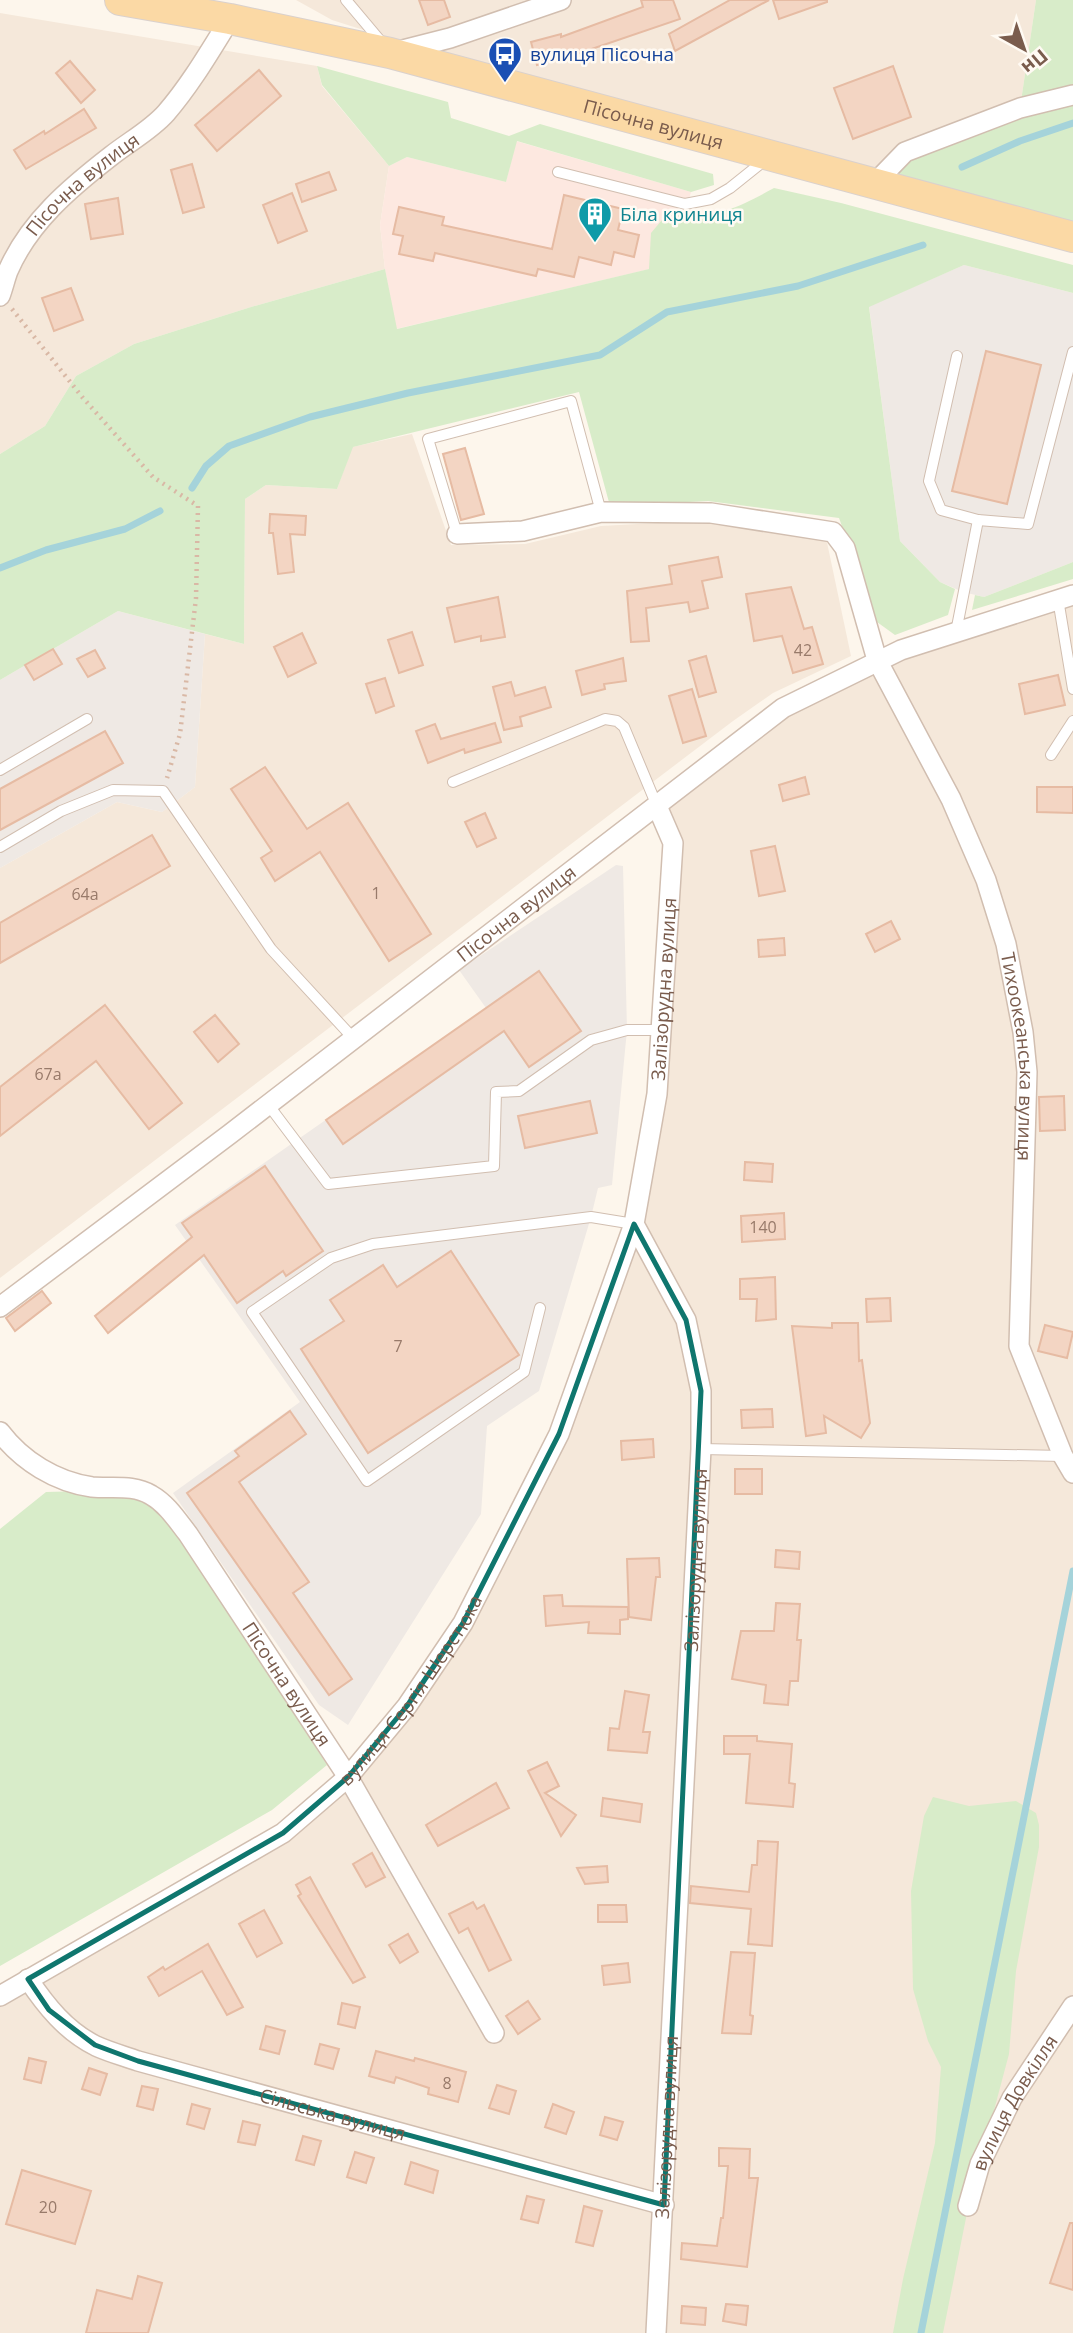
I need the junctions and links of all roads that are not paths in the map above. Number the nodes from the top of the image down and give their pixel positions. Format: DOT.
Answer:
graph roads {
  1 [pos="120,0"];
  2 [pos="346,0"];
  3 [pos="561,0"];
  4 [pos="229,10"];
  5 [pos="390,53"];
  6 [pos="1073,95"];
  7 [pos="771,155"];
  8 [pos="558,172"];
  9 [pos="876,183"];
  10 [pos="1073,237"];
  11 [pos="0,295"];
  12 [pos="1073,352"];
  13 [pos="957,356"];
  14 [pos="601,512"];
  15 [pos="978,520"];
  16 [pos="457,534"];
  17 [pos="1065,597"];
  18 [pos="956,633"];
  19 [pos="877,660"];
  20 [pos="1073,689"];
  21 [pos="88,719"];
  22 [pos="1073,721"];
  23 [pos="1051,755"];
  24 [pos="0,770"];
  25 [pos="453,782"];
  26 [pos="657,806"];
  27 [pos="0,847"];
  28 [pos="661,1030"];
  29 [pos="353,1038"];
  30 [pos="267,1103"];
  31 [pos="634,1224"];
  32 [pos="0,1307"];
  33 [pos="540,1308"];
  34 [pos="0,1432"];
  35 [pos="701,1449"];
  36 [pos="1068,1464"];
  37 [pos="348,1777"];
  38 [pos="28,1979"];
  39 [pos="0,1996"];
  40 [pos="1073,2006"];
  41 [pos="494,2034"];
  42 [pos="664,2205"];
  43 [pos="968,2206"];
  44 [pos="656,2333"];
  1 -- 4 [label="main road, Пісочна вулиця"];
  2 -- 5 [label="lane"];
  3 -- 5 [label="street"];
  4 -- 5 [label="main road, Пісочна вулиця"];
  4 -- 11 [label="street, Пісочна вулиця"];
  5 -- 7 [label="main road, Пісочна вулиця"];
  6 -- 9 [label="street"];
  7 -- 8 [label="lane"];
  7 -- 9 [label="main road, Пісочна вулиця"];
  9 -- 10 [label="main road, Пісочна вулиця"];
  12 -- 15 [label="lane"];
  13 -- 15 [label="lane"];
  14 -- 16 [label="street, Тихоокеанська вулиця"];
  14 -- 16 [label="lane"];
  14 -- 19 [label="street, Тихоокеанська вулиця"];
  15 -- 18 [label="lane"];
  17 -- 18 [label="street, Пісочна вулиця"];
  17 -- 20 [label="lane"];
  18 -- 19 [label="street, Пісочна вулиця"];
  19 -- 26 [label="street, Пісочна вулиця"];
  19 -- 36 [label="street, Тихоокеанська вулиця"];
  21 -- 24 [label="lane"];
  22 -- 23 [label="lane"];
  25 -- 26 [label="lane"];
  26 -- 28 [label="street, Залізорудна вулиця"];
  26 -- 29 [label="street, Пісочна вулиця"];
  27 -- 29 [label="lane"];
  28 -- 30 [label="lane"];
  28 -- 31 [label="street, Залізорудна вулиця"];
  29 -- 30 [label="street, Пісочна вулиця"];
  30 -- 32 [label="street, Пісочна вулиця"];
  31 -- 33 [label="lane"];
  31 -- 35 [label="street, Залізорудна вулиця"];
  31 -- 37 [label="street, вулиця Сергія Шерстюка"];
  34 -- 37 [label="street, Пісочна вулиця"];
  35 -- 36 [label="lane"];
  35 -- 42 [label="street, Залізорудна вулиця"];
  37 -- 38 [label="street, вулиця Сергія Шерстюка"];
  37 -- 41 [label="street, Пісочна вулиця"];
  38 -- 39 [label="street, вулиця Сергія Шерстюка"];
  38 -- 42 [label="street, Сільська вулиця"];
  40 -- 43 [label="street, вулиця Довкілля"];
  42 -- 44 [label="street, Залізорудна вулиця"];
}
